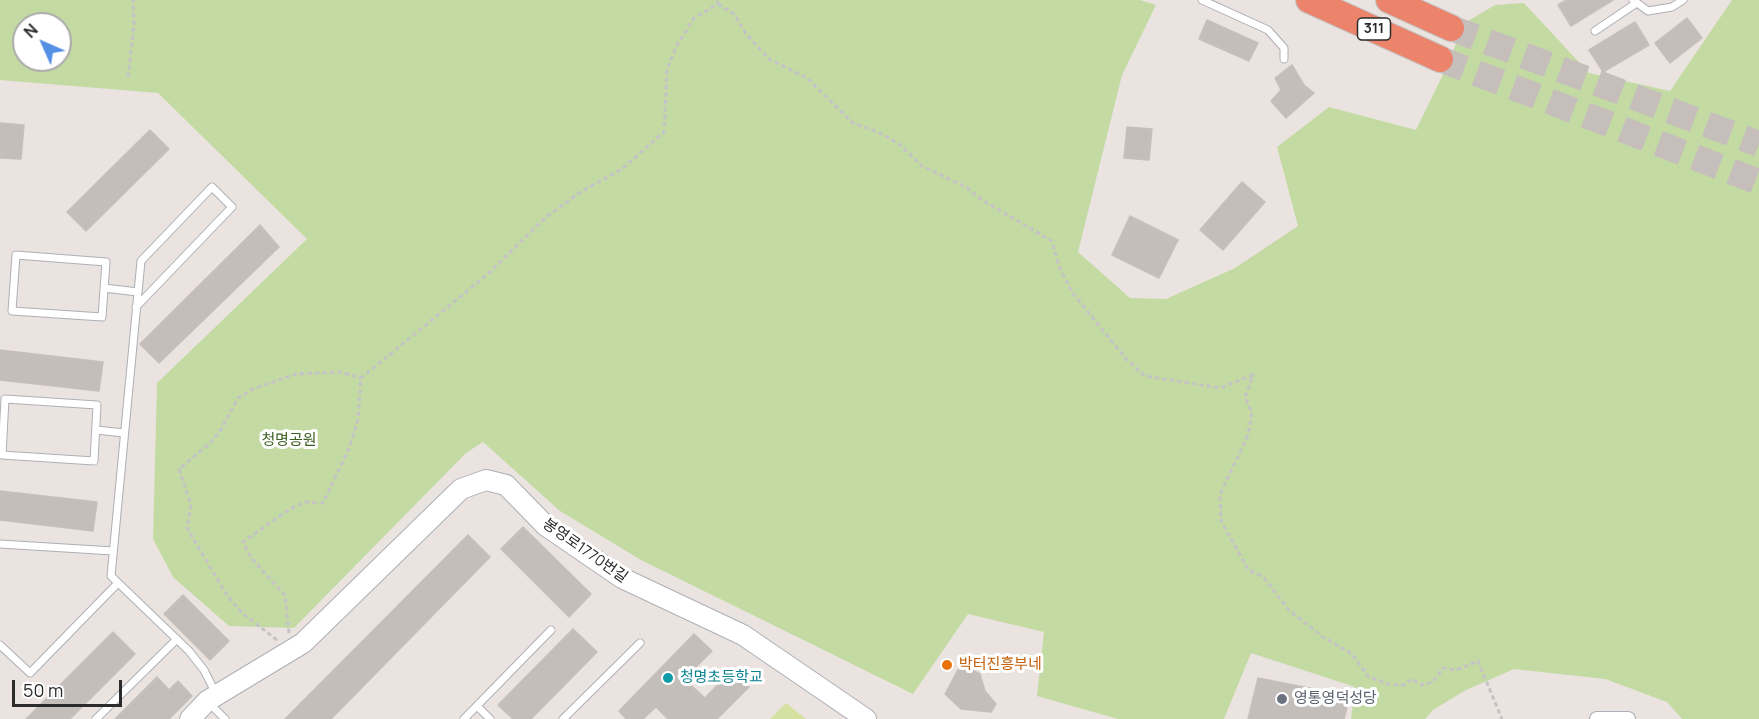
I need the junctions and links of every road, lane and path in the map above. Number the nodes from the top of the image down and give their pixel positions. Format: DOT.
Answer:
graph roads {
  1 [pos="133,0"];
  2 [pos="1202,0"];
  3 [pos="1309,0"];
  4 [pos="1389,0"];
  5 [pos="1683,0"];
  6 [pos="718,2"];
  7 [pos="1634,2"];
  8 [pos="1451,28"];
  9 [pos="1595,31"];
  10 [pos="1284,59"];
  11 [pos="1440,59"];
  12 [pos="128,77"];
  13 [pos="104,288"];
  14 [pos="138,292"];
  15 [pos="136,307"];
  16 [pos="361,378"];
  17 [pos="96,430"];
  18 [pos="124,433"];
  19 [pos="0,544"];
  20 [pos="113,551"];
  21 [pos="118,583"];
  22 [pos="551,630"];
  23 [pos="177,639"];
  24 [pos="289,641"];
  25 [pos="640,643"];
  26 [pos="0,645"];
  27 [pos="212,698"];
  28 [pos="477,706"];
  29 [pos="96,719"];
  30 [pos="190,719"];
  31 [pos="225,719"];
  32 [pos="464,719"];
  33 [pos="490,719"];
  34 [pos="563,719"];
  35 [pos="866,719"];
  36 [pos="1502,719"];
  37 [pos="1597,719"];
  38 [pos="1628,719"];
  1 -- 12 [label="path"];
  2 -- 10 [label="lane"];
  3 -- 11 [label="highway, 311"];
  4 -- 8 [label="highway, 311"];
  5 -- 7 [label="lane"];
  6 -- 16 [label="path"];
  6 -- 36 [label="path"];
  7 -- 9 [label="lane"];
  13 -- 13 [label="lane"];
  13 -- 14 [label="lane"];
  14 -- 15 [label="lane"];
  14 -- 15 [label="lane"];
  15 -- 18 [label="lane"];
  16 -- 24 [label="path"];
  16 -- 24 [label="path"];
  17 -- 17 [label="lane"];
  17 -- 18 [label="lane"];
  18 -- 20 [label="lane"];
  19 -- 20 [label="lane"];
  20 -- 21 [label="lane"];
  21 -- 23 [label="lane"];
  21 -- 26 [label="lane"];
  22 -- 28 [label="lane"];
  23 -- 27 [label="lane"];
  23 -- 29 [label="lane"];
  24 -- 27 [label="street, 봉영로1770번길"];
  24 -- 35 [label="street, 봉영로1770번길"];
  25 -- 34 [label="lane"];
  27 -- 30 [label="street, 봉영로1770번길"];
  27 -- 31 [label="lane"];
  28 -- 32 [label="lane"];
  28 -- 33 [label="lane"];
  37 -- 38 [label="street"];
}
